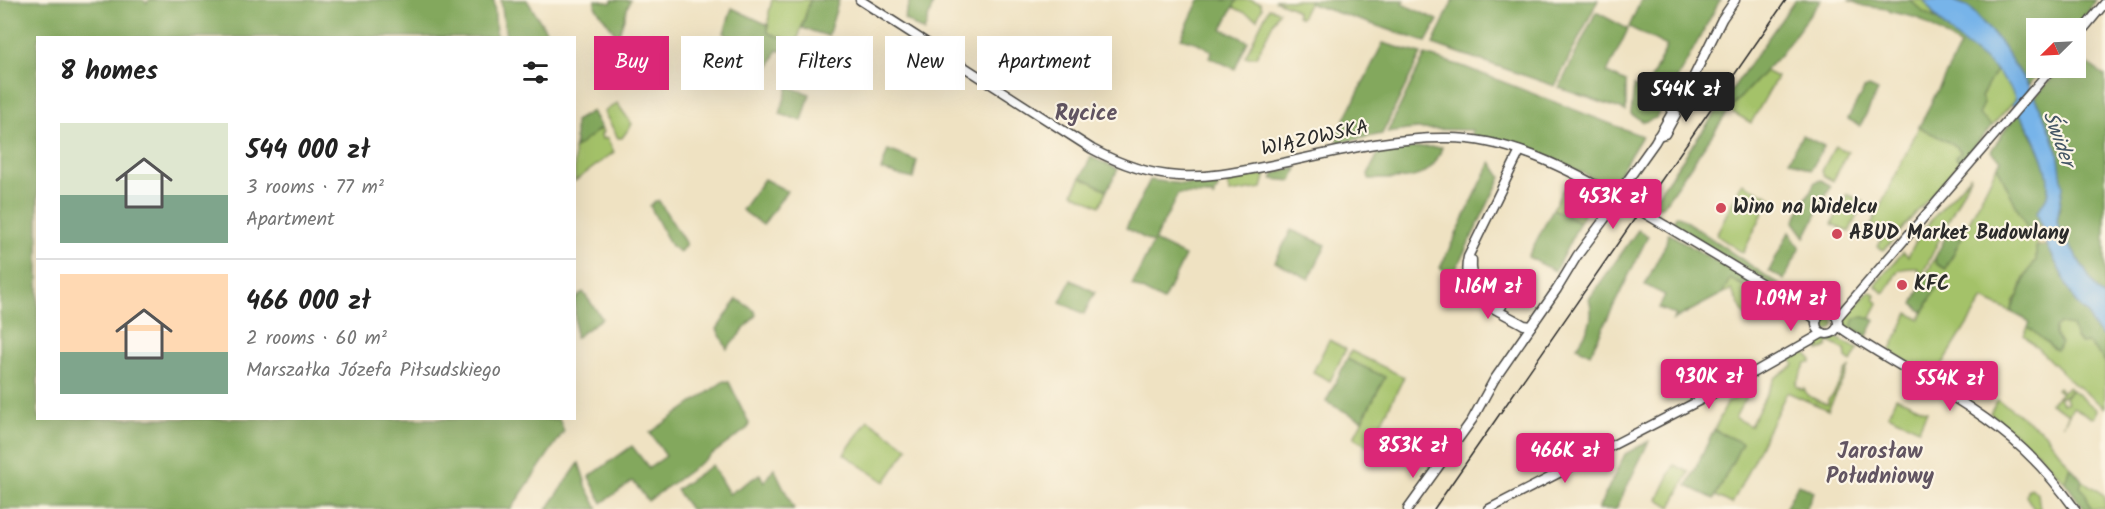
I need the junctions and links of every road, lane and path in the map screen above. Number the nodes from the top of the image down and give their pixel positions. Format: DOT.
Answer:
graph roads {
  1 [pos="860,0"];
  2 [pos="1735,0"];
  3 [pos="2105,3"];
  4 [pos="2086,26"];
  5 [pos="2042,78"];
  6 [pos="1520,151"];
  7 [pos="1835,322"];
  8 [pos="1820,323"];
  9 [pos="1532,326"];
  10 [pos="1408,509"];
  11 [pos="1489,509"];
  12 [pos="2075,509"];
  1 -- 6 [label="main road, WIĄZOWSKA"];
  2 -- 9 [label="main road"];
  3 -- 4 [label="main road"];
  5 -- 7 [label="main road"];
  6 -- 8 [label="main road, WIĄZOWSKA, bridge"];
  6 -- 9 [label="main road"];
  7 -- 8 [label="main road"];
  7 -- 8 [label="main road"];
  7 -- 12 [label="main road"];
  8 -- 11 [label="main road"];
  9 -- 10 [label="main road"];
}
